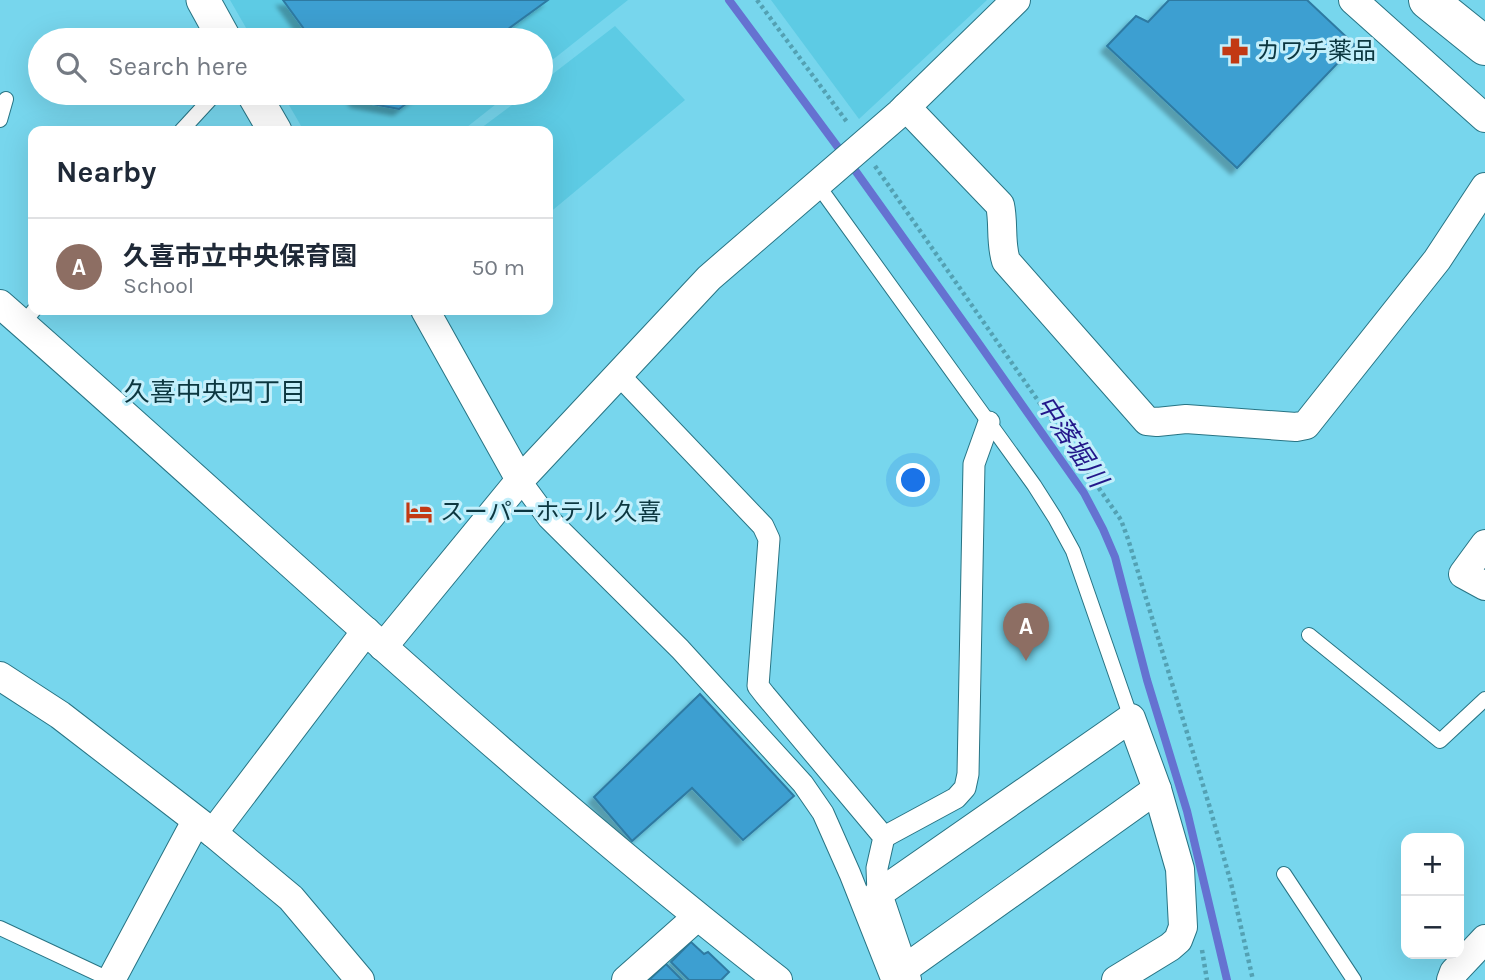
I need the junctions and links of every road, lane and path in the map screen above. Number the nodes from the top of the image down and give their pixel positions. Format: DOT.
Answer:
graph roads {
  1 [pos="202,0"];
  2 [pos="757,0"];
  3 [pos="1016,0"];
  4 [pos="1353,0"];
  5 [pos="1428,0"];
  6 [pos="218,28"];
  7 [pos="1485,46"];
  8 [pos="6,99"];
  9 [pos="205,105"];
  10 [pos="260,105"];
  11 [pos="906,107"];
  12 [pos="1485,118"];
  13 [pos="0,120"];
  14 [pos="186,126"];
  15 [pos="272,126"];
  16 [pos="857,139"];
  17 [pos="824,178"];
  18 [pos="1485,187"];
  19 [pos="0,304"];
  20 [pos="428,315"];
  21 [pos="28,317"];
  22 [pos="619,375"];
  23 [pos="989,422"];
  24 [pos="520,480"];
  25 [pos="1485,544"];
  26 [pos="1485,586"];
  27 [pos="1309,635"];
  28 [pos="375,639"];
  29 [pos="0,676"];
  30 [pos="1485,699"];
  31 [pos="1131,718"];
  32 [pos="1157,789"];
  33 [pos="205,827"];
  34 [pos="884,837"];
  35 [pos="850,874"];
  36 [pos="1284,874"];
  37 [pos="877,881"];
  38 [pos="697,917"];
  39 [pos="0,928"];
  40 [pos="1485,939"];
  41 [pos="900,977"];
  42 [pos="111,980"];
  43 [pos="360,980"];
  44 [pos="626,980"];
  45 [pos="778,980"];
  46 [pos="1116,980"];
  47 [pos="1354,980"];
  48 [pos="1451,980"];
  1 -- 6 [label="street"];
  2 -- 16 [label="path"];
  3 -- 11 [label="street"];
  4 -- 12 [label="street"];
  5 -- 7 [label="main road"];
  8 -- 13 [label="lane"];
  9 -- 14 [label="lane"];
  10 -- 15 [label="street"];
  11 -- 16 [label="street"];
  11 -- 18 [label="street"];
  16 -- 17 [label="street"];
  17 -- 22 [label="street"];
  17 -- 23 [label="lane"];
  19 -- 21 [label="street"];
  20 -- 24 [label="street"];
  21 -- 28 [label="street"];
  22 -- 24 [label="street"];
  22 -- 34 [label="street"];
  23 -- 31 [label="lane"];
  23 -- 34 [label="street"];
  24 -- 28 [label="street"];
  24 -- 35 [label="street"];
  25 -- 26 [label="street"];
  27 -- 30 [label="lane"];
  28 -- 33 [label="street"];
  28 -- 38 [label="street"];
  29 -- 33 [label="street"];
  31 -- 32 [label="street"];
  31 -- 37 [label="street"];
  32 -- 41 [label="street"];
  32 -- 46 [label="street"];
  33 -- 42 [label="street"];
  33 -- 43 [label="street"];
  34 -- 37 [label="street"];
  35 -- 37 [label="street"];
  35 -- 41 [label="street"];
  36 -- 47 [label="lane"];
  37 -- 41 [label="street"];
  38 -- 44 [label="street"];
  38 -- 45 [label="street"];
  39 -- 42 [label="lane"];
  40 -- 48 [label="street"];
}
